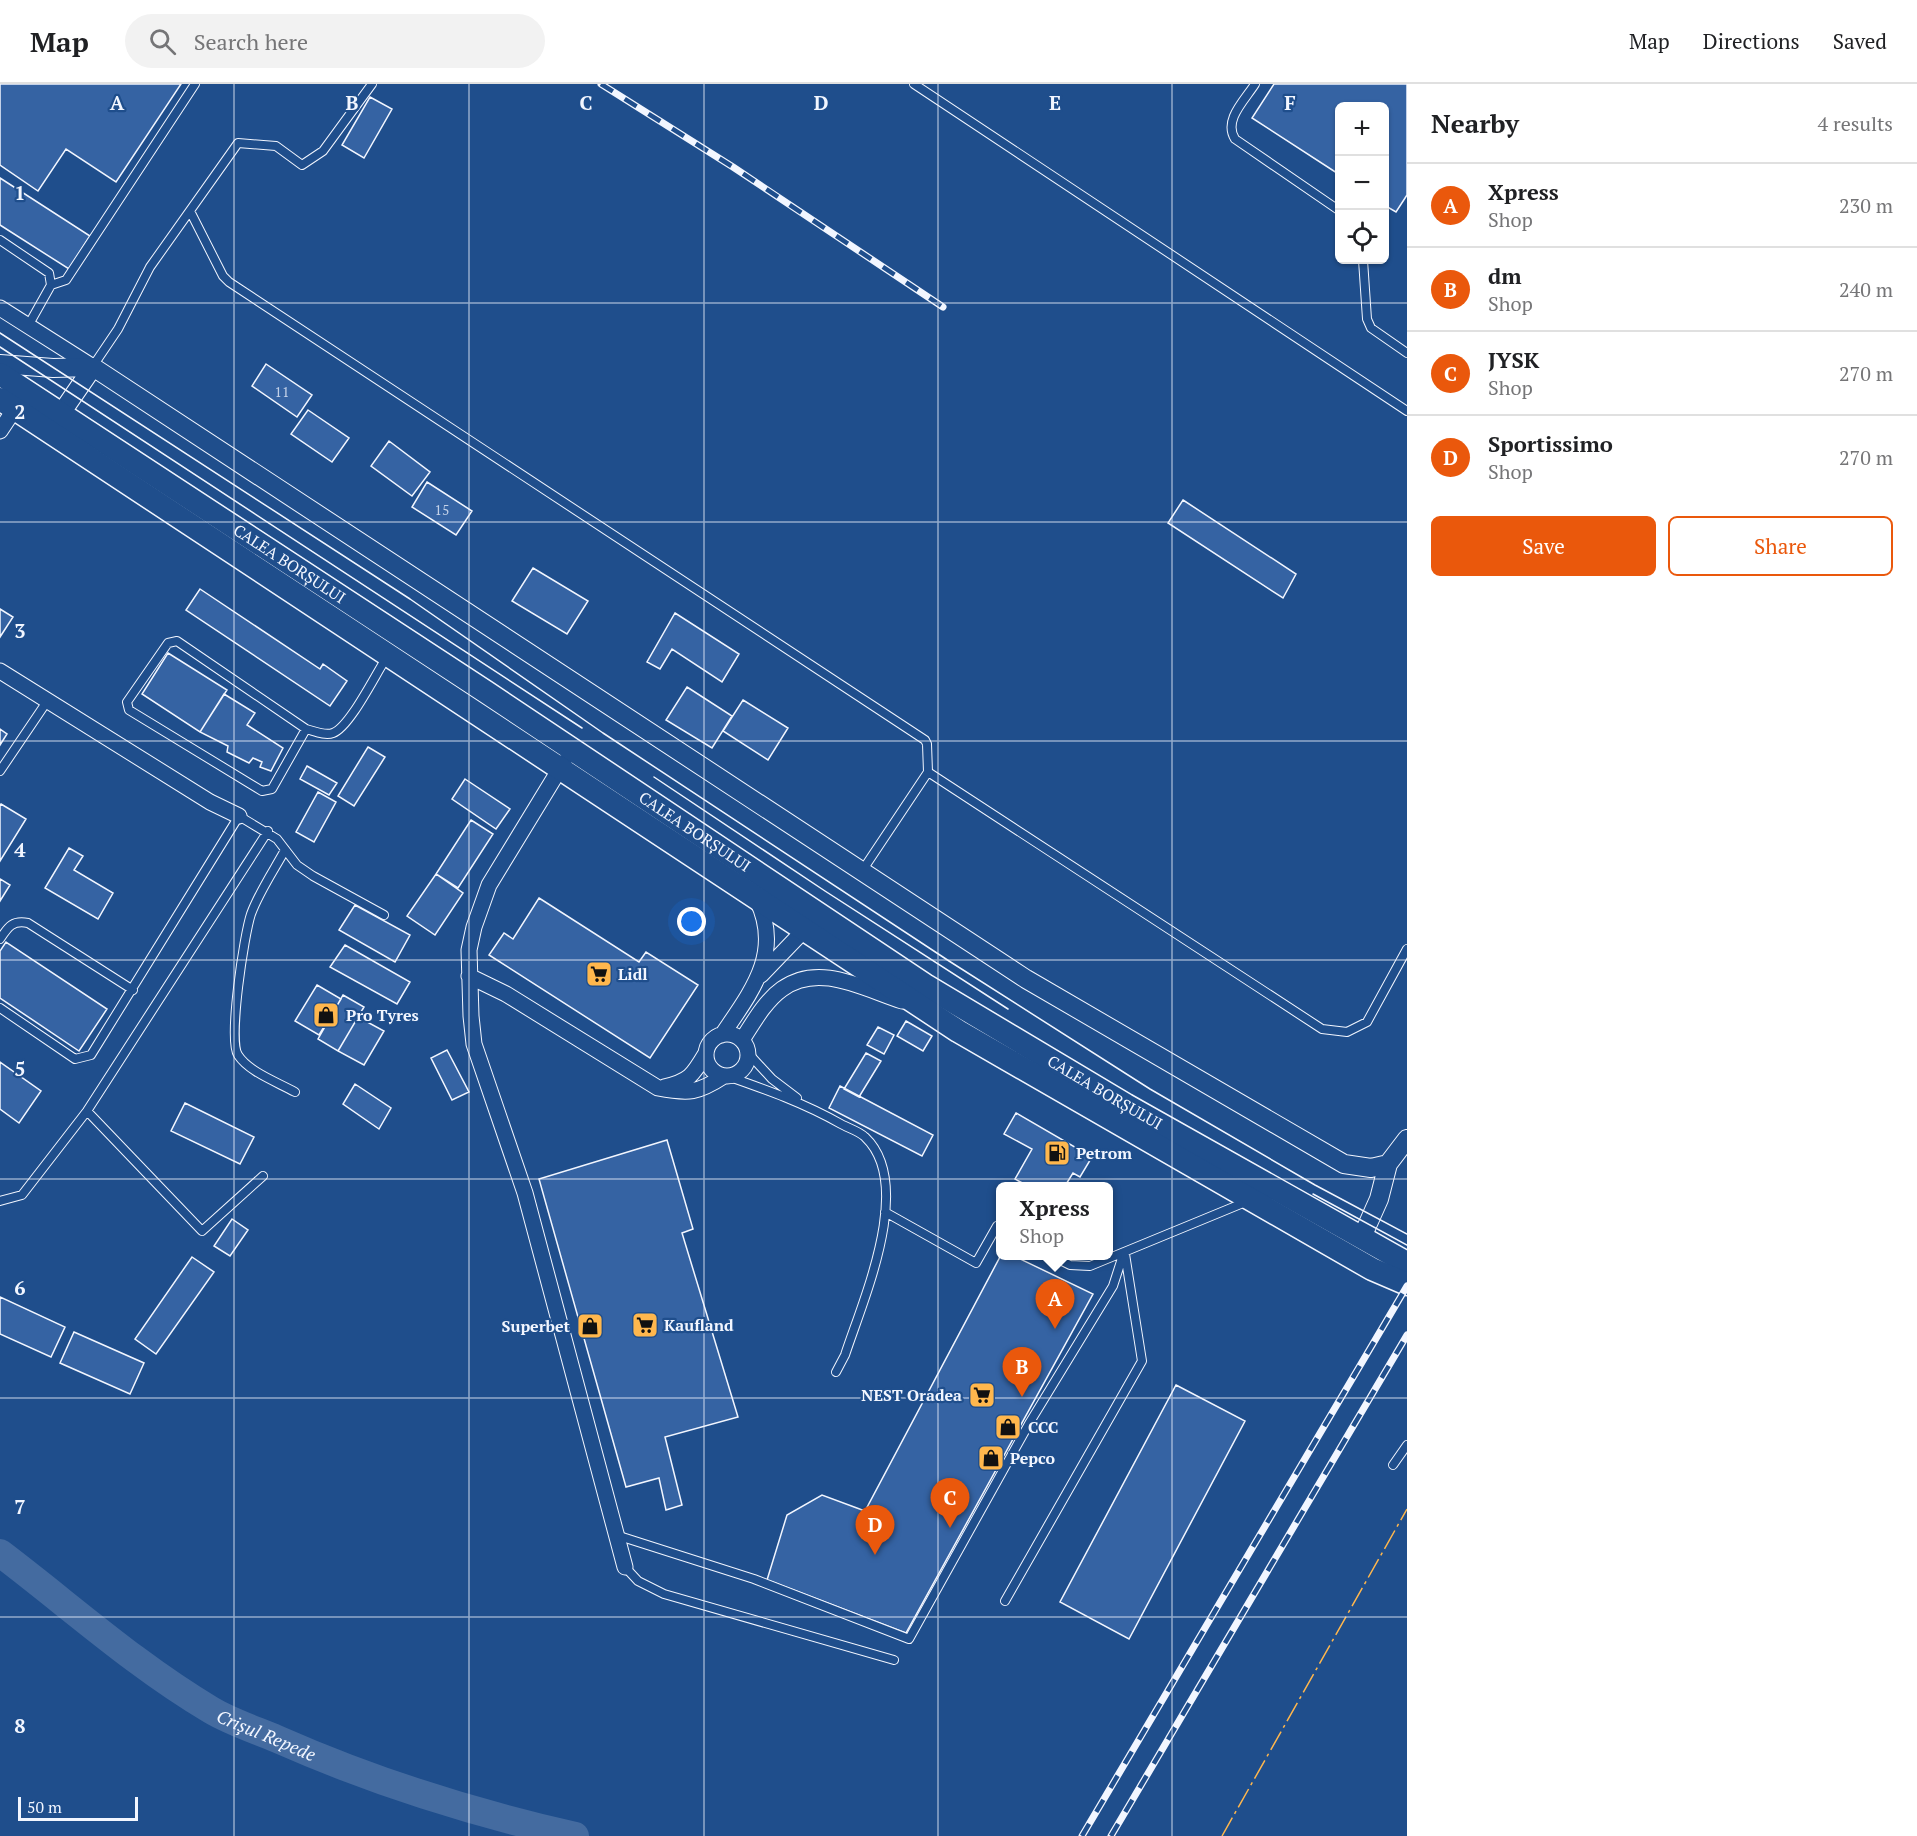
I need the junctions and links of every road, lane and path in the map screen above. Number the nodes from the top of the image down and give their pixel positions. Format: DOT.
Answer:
graph roads {
  1 [pos="195,84"];
  2 [pos="372,84"];
  3 [pos="914,84"];
  4 [pos="1255,84"];
  5 [pos="1339,210"];
  6 [pos="190,211"];
  7 [pos="0,240"];
  8 [pos="1363,264"];
  9 [pos="51,285"];
  10 [pos="0,308"];
  11 [pos="28,326"];
  12 [pos="1407,353"];
  13 [pos="0,364"];
  14 [pos="93,367"];
  15 [pos="0,374"];
  16 [pos="14,400"];
  17 [pos="1407,411"];
  18 [pos="55,423"];
  19 [pos="0,431"];
  20 [pos="388,655"];
  21 [pos="0,671"];
  22 [pos="48,700"];
  23 [pos="306,729"];
  24 [pos="566,759"];
  25 [pos="0,771"];
  26 [pos="928,772"];
  27 [pos="239,816"];
  28 [pos="268,831"];
  29 [pos="285,850"];
  30 [pos="862,871"];
  31 [pos="757,900"];
  32 [pos="384,915"];
  33 [pos="812,923"];
  34 [pos="0,939"];
  35 [pos="1407,949"];
  36 [pos="761,975"];
  37 [pos="469,976"];
  38 [pos="133,990"];
  39 [pos="0,1008"];
  40 [pos="924,1009"];
  41 [pos="722,1035"];
  42 [pos="745,1046"];
  43 [pos="706,1053"];
  44 [pos="725,1076"];
  45 [pos="658,1088"];
  46 [pos="295,1092"];
  47 [pos="803,1103"];
  48 [pos="87,1111"];
  49 [pos="1407,1139"];
  50 [pos="1388,1164"];
  51 [pos="263,1176"];
  52 [pos="1253,1199"];
  53 [pos="0,1202"];
  54 [pos="885,1212"];
  55 [pos="996,1228"];
  56 [pos="1362,1237"];
  57 [pos="1125,1252"];
  58 [pos="1113,1257"];
  59 [pos="1060,1260"];
  60 [pos="1105,1260"];
  61 [pos="1407,1263"];
  62 [pos="1372,1269"];
  63 [pos="1407,1284"];
  64 [pos="1407,1293"];
  65 [pos="836,1372"];
  66 [pos="1407,1445"];
  67 [pos="1393,1465"];
  68 [pos="616,1535"];
  69 [pos="625,1567"];
  70 [pos="1005,1601"];
  71 [pos="894,1660"];
  1 -- 9 [label="lane"];
  2 -- 6 [label="lane"];
  3 -- 17 [label="lane"];
  4 -- 5 [label="lane"];
  6 -- 14 [label="lane"];
  6 -- 26 [label="lane"];
  7 -- 9 [label="lane"];
  8 -- 12 [label="lane"];
  9 -- 11 [label="lane"];
  10 -- 11 [label="street"];
  11 -- 14 [label="street"];
  13 -- 14 [label="street"];
  14 -- 18 [label="street"];
  14 -- 30 [label="street"];
  15 -- 16 [label="main road, CALEA BORȘULUI"];
  16 -- 18 [label="main road, CALEA BORȘULUI"];
  16 -- 19 [label="street"];
  18 -- 20 [label="main road, CALEA BORȘULUI"];
  18 -- 24 [label="main road, CALEA BORȘULUI"];
  20 -- 23 [label="lane"];
  20 -- 24 [label="main road, CALEA BORȘULUI"];
  21 -- 22 [label="street"];
  22 -- 25 [label="lane"];
  22 -- 27 [label="street"];
  23 -- 23 [label="lane"];
  24 -- 31 [label="main road, CALEA BORȘULUI"];
  24 -- 33 [label="main road, CALEA BORȘULUI"];
  24 -- 37 [label="street"];
  26 -- 30 [label="lane"];
  26 -- 35 [label="lane"];
  27 -- 28 [label="lane"];
  27 -- 38 [label="lane"];
  28 -- 29 [label="lane"];
  28 -- 48 [label="lane"];
  29 -- 32 [label="lane"];
  29 -- 46 [label="lane"];
  30 -- 50 [label="street"];
  31 -- 33 [label="main road, CALEA BORȘULUI"];
  31 -- 36 [label="street"];
  33 -- 36 [label="street"];
  33 -- 40 [label="main road, CALEA BORȘULUI"];
  33 -- 56 [label="main road, CALEA BORȘULUI"];
  34 -- 38 [label="lane"];
  36 -- 41 [label="street"];
  37 -- 45 [label="street"];
  37 -- 68 [label="street"];
  38 -- 39 [label="lane"];
  40 -- 42 [label="street"];
  40 -- 52 [label="main road, CALEA BORȘULUI"];
  41 -- 42 [label="street"];
  41 -- 43 [label="street"];
  42 -- 44 [label="street"];
  42 -- 47 [label="lane"];
  43 -- 44 [label="street"];
  43 -- 45 [label="street"];
  44 -- 45 [label="street"];
  44 -- 47 [label="lane"];
  47 -- 54 [label="lane"];
  48 -- 51 [label="lane"];
  48 -- 53 [label="lane"];
  49 -- 50 [label="street"];
  50 -- 56 [label="street"];
  52 -- 57 [label="lane"];
  52 -- 62 [label="main road, CALEA BORȘULUI"];
  54 -- 55 [label="lane"];
  54 -- 65 [label="lane"];
  56 -- 61 [label="main road, CALEA BORȘULUI"];
  57 -- 58 [label="lane"];
  57 -- 68 [label="lane"];
  57 -- 70 [label="lane"];
  59 -- 60 [label="lane"];
  62 -- 63 [label="main road, CALEA BORȘULUI"];
  62 -- 64 [label="main road"];
  66 -- 67 [label="lane"];
  68 -- 69 [label="street"];
  69 -- 71 [label="lane"];
}
